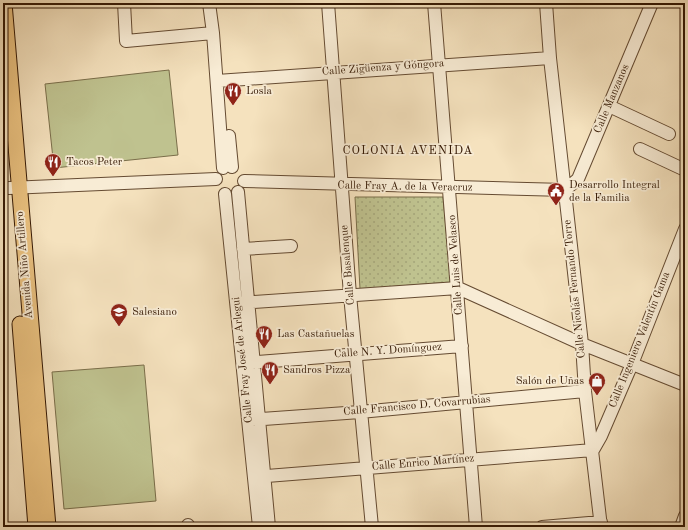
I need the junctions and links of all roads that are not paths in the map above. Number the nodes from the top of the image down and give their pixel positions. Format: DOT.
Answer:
graph roads {
  1 [pos="4,3"];
  2 [pos="124,3"];
  3 [pos="210,3"];
  4 [pos="216,3"];
  5 [pos="328,3"];
  6 [pos="434,3"];
  7 [pos="546,3"];
  8 [pos="652,3"];
  9 [pos="214,32"];
  10 [pos="550,58"];
  11 [pos="441,64"];
  12 [pos="332,72"];
  13 [pos="220,81"];
  14 [pos="609,106"];
  15 [pos="3,115"];
  16 [pos="669,134"];
  17 [pos="640,149"];
  18 [pos="685,170"];
  19 [pos="224,171"];
  20 [pos="244,182"];
  21 [pos="342,185"];
  22 [pos="14,188"];
  23 [pos="450,188"];
  24 [pos="565,190"];
  25 [pos="232,193"];
  26 [pos="685,229"];
  27 [pos="291,246"];
  28 [pos="243,249"];
  29 [pos="458,288"];
  30 [pos="350,295"];
  31 [pos="243,302"];
  32 [pos="582,344"];
  33 [pos="462,346"];
  34 [pos="27,352"];
  35 [pos="356,353"];
  36 [pos="248,363"];
  37 [pos="632,364"];
  38 [pos="685,385"];
  39 [pos="585,391"];
  40 [pos="467,402"];
  41 [pos="360,412"];
  42 [pos="254,419"];
  43 [pos="593,450"];
  44 [pos="472,459"];
  45 [pos="366,468"];
  46 [pos="259,476"];
  47 [pos="685,516"];
  48 [pos="601,524"];
  49 [pos="36,527"];
  50 [pos="48,527"];
  51 [pos="259,527"];
  52 [pos="270,527"];
  53 [pos="372,527"];
  54 [pos="476,527"];
  55 [pos="542,527"];
  56 [pos="680,527"];
  1 -- 22 [label="main road, Avenida Niño Artillero"];
  2 -- 9 [label="street"];
  3 -- 9 [label="street"];
  4 -- 13 [label="street"];
  5 -- 12 [label="street, Calle Basalenque"];
  6 -- 11 [label="street, Calle Luis de Velasco"];
  7 -- 10 [label="street, Calle Nicolás Fernando Torre"];
  8 -- 14 [label="street, Calle Manzanos"];
  9 -- 13 [label="street"];
  10 -- 11 [label="street, Calle Zigüenza y Góngora"];
  10 -- 24 [label="street, Calle Nicolás Fernando Torre"];
  11 -- 12 [label="street, Calle Zigüenza y Góngora"];
  11 -- 23 [label="street, Calle Luis de Velasco"];
  12 -- 13 [label="street, Calle Zigüenza y Góngora"];
  12 -- 21 [label="street, Calle Basalenque"];
  13 -- 19 [label="street"];
  14 -- 16 [label="street"];
  14 -- 24 [label="street, Calle Manzanos"];
  15 -- 22 [label="main road, Avenida Niño Artillero"];
  17 -- 18 [label="street"];
  19 -- 20 [label="street"];
  19 -- 22 [label="street"];
  19 -- 25 [label="street"];
  20 -- 21 [label="street, Calle Fray A. de la Veracruz"];
  20 -- 25 [label="street"];
  21 -- 23 [label="street, Calle Fray A. de la Veracruz"];
  21 -- 30 [label="street, Calle Basalenque"];
  22 -- 34 [label="main road, Avenida Niño Artillero"];
  23 -- 24 [label="street, Calle Fray A. de la Veracruz"];
  23 -- 29 [label="street, Calle Luis de Velasco"];
  24 -- 32 [label="street, Calle Nicolás Fernando Torre"];
  25 -- 28 [label="street, Calle Fray José de Arlegui"];
  25 -- 31 [label="street, Calle Fray José de Arlegui"];
  26 -- 37 [label="street, Calle Ingeniero Valentín Gama"];
  27 -- 28 [label="street"];
  28 -- 31 [label="street, Calle Fray José de Arlegui"];
  29 -- 30 [label="street"];
  29 -- 32 [label="street"];
  29 -- 33 [label="street, Calle Luis de Velasco"];
  30 -- 31 [label="street"];
  30 -- 35 [label="street, Calle Basalenque"];
  31 -- 36 [label="street, Calle Fray José de Arlegui"];
  32 -- 37 [label="street"];
  32 -- 39 [label="street, Calle Nicolás Fernando Torre"];
  33 -- 35 [label="street, Calle N. Y. Domínguez"];
  33 -- 40 [label="street, Calle Luis de Velasco"];
  34 -- 49 [label="main road, Avenida Niño Artillero"];
  34 -- 50 [label="main road, Avenida Niño Artillero"];
  35 -- 36 [label="street, Calle N. Y. Domínguez"];
  35 -- 41 [label="street, Calle Basalenque"];
  36 -- 42 [label="street, Calle Fray José de Arlegui"];
  37 -- 38 [label="street"];
  37 -- 43 [label="street, Calle Ingeniero Valentín Gama"];
  39 -- 40 [label="street, Calle Francisco D. Covarrubias"];
  39 -- 43 [label="street, Calle Nicolás Fernando Torre"];
  40 -- 41 [label="street, Calle Francisco D. Covarrubias"];
  40 -- 44 [label="street, Calle Luis de Velasco"];
  41 -- 42 [label="street, Calle Francisco D. Covarrubias"];
  41 -- 45 [label="street, Calle Basalenque"];
  42 -- 46 [label="street, Calle Fray José de Arlegui"];
  43 -- 44 [label="street, Calle Enrico Martínez"];
  43 -- 48 [label="street, Calle Nicolás Fernando Torre"];
  44 -- 45 [label="street, Calle Enrico Martínez"];
  44 -- 54 [label="street, Calle Luis de Velasco"];
  45 -- 46 [label="street, Calle Enrico Martínez"];
  45 -- 53 [label="street, Calle Basalenque"];
  46 -- 51 [label="street, Calle Fray José de Arlegui"];
  46 -- 52 [label="street, Calle Fray José de Arlegui"];
  47 -- 56 [label="street"];
  48 -- 55 [label="street"];
}
